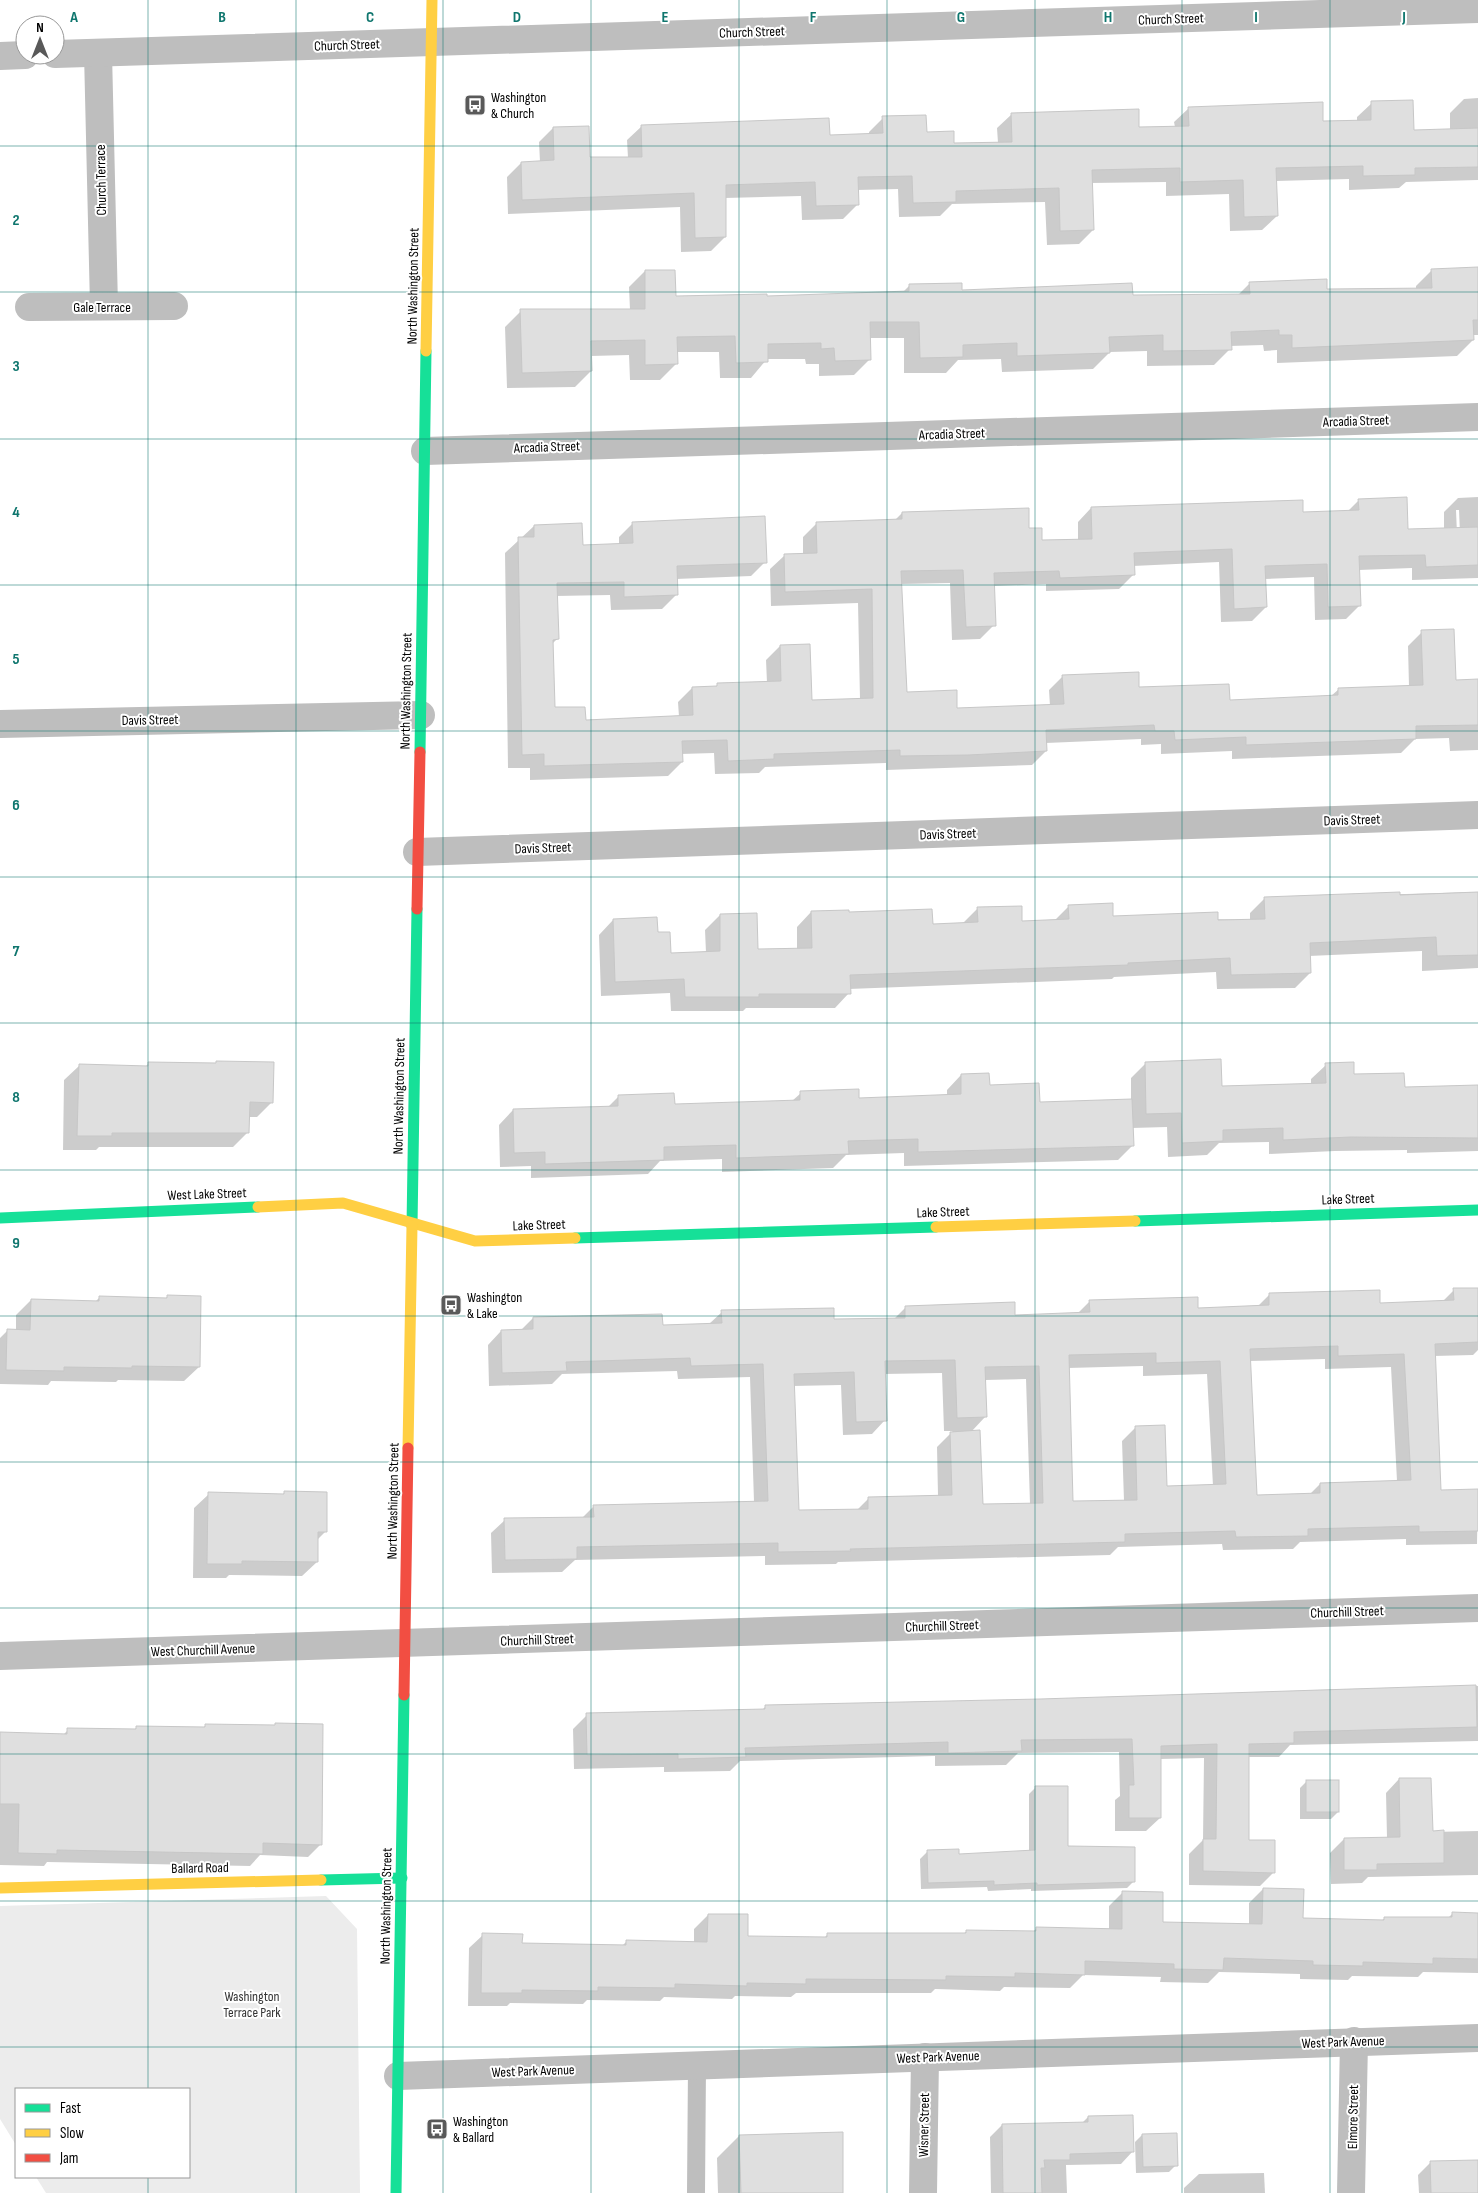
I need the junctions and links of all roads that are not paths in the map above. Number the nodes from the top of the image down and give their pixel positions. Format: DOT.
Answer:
graph roads {
  1 [pos="432,0"];
  2 [pos="1478,9"];
  3 [pos="432,43"];
  4 [pos="98,53"];
  5 [pos="65,54"];
  6 [pos="15,55"];
  7 [pos="0,56"];
  8 [pos="104,306"];
  9 [pos="174,306"];
  10 [pos="29,307"];
  11 [pos="1478,417"];
  12 [pos="425,451"];
  13 [pos="421,715"];
  14 [pos="0,724"];
  15 [pos="1478,815"];
  16 [pos="417,852"];
  17 [pos="1478,1210"];
  18 [pos="0,1218"];
  19 [pos="412,1222"];
  20 [pos="1478,1608"];
  21 [pos="406,1644"];
  22 [pos="0,1656"];
  23 [pos="402,1878"];
  24 [pos="0,1888"];
  25 [pos="1478,2038"];
  26 [pos="1354,2041"];
  27 [pos="925,2057"];
  28 [pos="697,2065"];
  29 [pos="398,2076"];
  30 [pos="396,2193"];
  31 [pos="696,2193"];
  32 [pos="923,2193"];
  33 [pos="1352,2193"];
  1 -- 3 [label="street, North Washington Street"];
  2 -- 3 [label="street, Church Street"];
  3 -- 4 [label="street, Church Street"];
  3 -- 12 [label="street, North Washington Street"];
  4 -- 5 [label="street, Church Street"];
  4 -- 8 [label="street, Church Terrace"];
  6 -- 7 [label="street"];
  8 -- 9 [label="street, Gale Terrace"];
  8 -- 10 [label="street, Gale Terrace"];
  11 -- 12 [label="street, Arcadia Street"];
  12 -- 13 [label="street, North Washington Street"];
  13 -- 14 [label="street, Davis Street"];
  13 -- 16 [label="street, North Washington Street"];
  15 -- 16 [label="street, Davis Street"];
  16 -- 19 [label="street, North Washington Street"];
  17 -- 19 [label="street, Lake Street"];
  18 -- 19 [label="street, West Lake Street"];
  19 -- 21 [label="street, North Washington Street"];
  20 -- 21 [label="street, Churchill Street"];
  21 -- 22 [label="street, West Churchill Avenue"];
  21 -- 23 [label="street, North Washington Street"];
  23 -- 24 [label="street, Ballard Road"];
  23 -- 29 [label="street, North Washington Street"];
  25 -- 26 [label="street, West Park Avenue"];
  26 -- 27 [label="street, West Park Avenue"];
  26 -- 33 [label="street, Elmore Street"];
  27 -- 28 [label="street, West Park Avenue"];
  27 -- 32 [label="street, Wisner Street"];
  28 -- 29 [label="street, West Park Avenue"];
  28 -- 31 [label="lane"];
  29 -- 30 [label="street, North Washington Street"];
}
